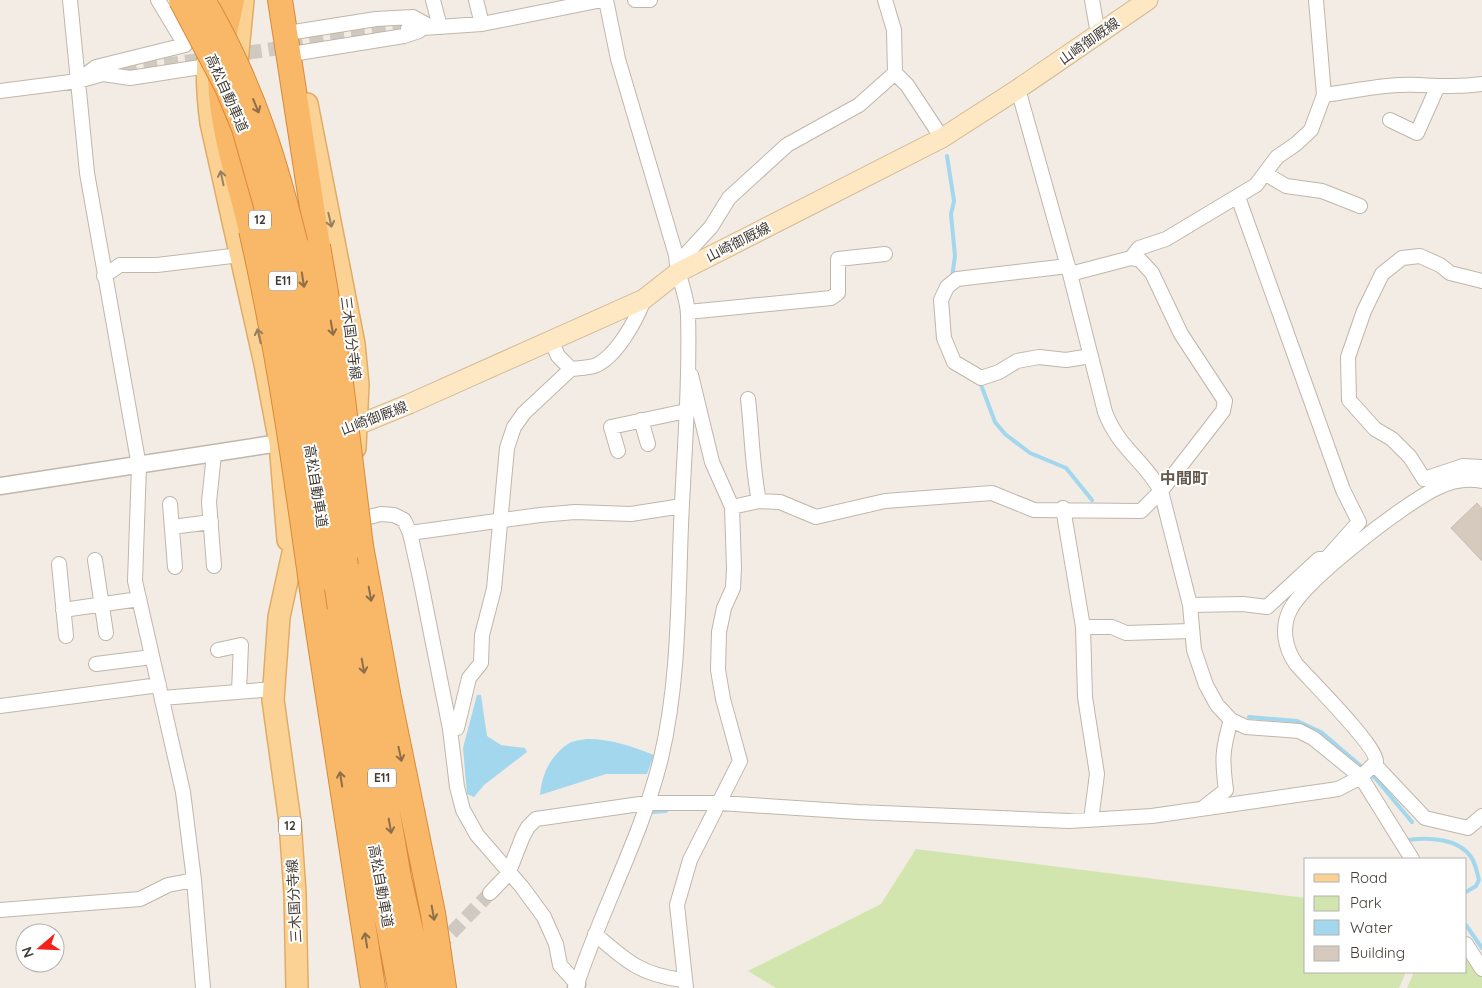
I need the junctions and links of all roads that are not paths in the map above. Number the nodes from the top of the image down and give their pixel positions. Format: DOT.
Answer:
graph roads {
  1 [pos="70,0"];
  2 [pos="158,0"];
  3 [pos="181,0"];
  4 [pos="204,0"];
  5 [pos="218,0"];
  6 [pos="232,0"];
  7 [pos="242,0"];
  8 [pos="280,0"];
  9 [pos="289,0"];
  10 [pos="433,0"];
  11 [pos="476,0"];
  12 [pos="602,0"];
  13 [pos="606,0"];
  14 [pos="635,0"];
  15 [pos="650,0"];
  16 [pos="885,0"];
  17 [pos="1092,0"];
  18 [pos="1148,0"];
  19 [pos="1316,0"];
  20 [pos="482,24"];
  21 [pos="435,27"];
  22 [pos="408,29"];
  23 [pos="294,32"];
  24 [pos="1098,34"];
  25 [pos="298,53"];
  26 [pos="207,66"];
  27 [pos="123,71"];
  28 [pos="895,73"];
  29 [pos="103,74"];
  30 [pos="78,81"];
  31 [pos="1482,84"];
  32 [pos="1437,88"];
  33 [pos="1018,90"];
  34 [pos="0,91"];
  35 [pos="1324,95"];
  36 [pos="1390,120"];
  37 [pos="942,138"];
  38 [pos="1266,174"];
  39 [pos="1238,197"];
  40 [pos="1360,206"];
  41 [pos="886,254"];
  42 [pos="240,255"];
  43 [pos="1131,258"];
  44 [pos="677,268"];
  45 [pos="1069,270"];
  46 [pos="104,276"];
  47 [pos="1482,281"];
  48 [pos="644,298"];
  49 [pos="688,312"];
  50 [pos="552,340"];
  51 [pos="1091,356"];
  52 [pos="688,368"];
  53 [pos="571,369"];
  54 [pos="748,399"];
  55 [pos="686,411"];
  56 [pos="642,420"];
  57 [pos="358,426"];
  58 [pos="306,439"];
  59 [pos="280,443"];
  60 [pos="648,444"];
  61 [pos="618,451"];
  62 [pos="214,454"];
  63 [pos="139,466"];
  64 [pos="1482,466"];
  65 [pos="1482,482"];
  66 [pos="0,486"];
  67 [pos="1161,491"];
  68 [pos="759,500"];
  69 [pos="170,504"];
  70 [pos="682,506"];
  71 [pos="732,507"];
  72 [pos="1063,508"];
  73 [pos="502,521"];
  74 [pos="211,522"];
  75 [pos="333,526"];
  76 [pos="172,527"];
  77 [pos="410,534"];
  78 [pos="95,560"];
  79 [pos="1329,562"];
  80 [pos="59,564"];
  81 [pos="214,566"];
  82 [pos="176,567"];
  83 [pos="338,572"];
  84 [pos="286,575"];
  85 [pos="139,599"];
  86 [pos="101,604"];
  87 [pos="1190,605"];
  88 [pos="63,610"];
  89 [pos="1083,627"];
  90 [pos="1191,631"];
  91 [pos="106,633"];
  92 [pos="66,636"];
  93 [pos="218,650"];
  94 [pos="152,657"];
  95 [pos="96,664"];
  96 [pos="276,666"];
  97 [pos="274,689"];
  98 [pos="160,691"];
  99 [pos="239,692"];
  100 [pos="0,706"];
  101 [pos="1231,720"];
  102 [pos="450,729"];
  103 [pos="1368,771"];
  104 [pos="647,803"];
  105 [pos="720,803"];
  106 [pos="1203,808"];
  107 [pos="1482,816"];
  108 [pos="1091,820"];
  109 [pos="1412,858"];
  110 [pos="508,874"];
  111 [pos="194,880"];
  112 [pos="490,893"];
  113 [pos="0,910"];
  114 [pos="595,934"];
  115 [pos="1467,946"];
  116 [pos="1482,968"];
  117 [pos="684,984"];
  118 [pos="576,986"];
  119 [pos="203,988"];
  120 [pos="297,988"];
  121 [pos="373,988"];
  122 [pos="400,988"];
  123 [pos="424,988"];
  124 [pos="444,988"];
  1 -- 30 [label="street"];
  2 -- 30 [label="street"];
  3 -- 83 [label="highway, 高松自動車道 / E11, bridge"];
  4 -- 83 [label="highway, 高松自動車道 / E11, one-way, bridge"];
  5 -- 26 [label="main road"];
  121 -- 6 [label="highway, one-way, bridge"];
  7 -- 58 [label="main road, 三木国分寺線 / 12"];
  8 -- 124 [label="highway, one-way, bridge"];
  9 -- 23 [label="main road, 三木国分寺線 / 12"];
  10 -- 21 [label="street"];
  11 -- 20 [label="street"];
  12 -- 20 [label="street"];
  13 -- 44 [label="street"];
  14 -- 15 [label="street"];
  16 -- 28 [label="street"];
  17 -- 24 [label="street"];
  18 -- 24 [label="main road, 山崎御厩線"];
  19 -- 35 [label="street"];
  20 -- 21 [label="street"];
  21 -- 22 [label="street"];
  21 -- 23 [label="street"];
  21 -- 25 [label="street"];
  23 -- 25 [label="main road, 三木国分寺線 / 12"];
  24 -- 33 [label="main road, 山崎御厩線"];
  25 -- 57 [label="main road, 三木国分寺線 / 12, one-way"];
  26 -- 29 [label="street"];
  42 -- 26 [label="main road, one-way"];
  27 -- 29 [label="street"];
  28 -- 37 [label="street"];
  28 -- 44 [label="street"];
  29 -- 30 [label="street"];
  30 -- 34 [label="street"];
  30 -- 46 [label="street"];
  31 -- 32 [label="street"];
  32 -- 35 [label="street"];
  32 -- 36 [label="street"];
  33 -- 37 [label="main road, 山崎御厩線"];
  33 -- 45 [label="street"];
  35 -- 38 [label="street"];
  37 -- 44 [label="main road, 山崎御厩線"];
  38 -- 39 [label="street"];
  38 -- 40 [label="street"];
  39 -- 43 [label="street"];
  39 -- 79 [label="street"];
  41 -- 49 [label="street"];
  42 -- 46 [label="street"];
  59 -- 42 [label="main road, one-way"];
  43 -- 45 [label="street"];
  43 -- 67 [label="street"];
  44 -- 48 [label="main road, 山崎御厩線"];
  44 -- 49 [label="street"];
  45 -- 51 [label="street"];
  45 -- 51 [label="street"];
  46 -- 63 [label="street"];
  47 -- 64 [label="street"];
  48 -- 50 [label="main road, 山崎御厩線"];
  48 -- 53 [label="street"];
  49 -- 52 [label="street"];
  50 -- 53 [label="street"];
  50 -- 57 [label="main road, 山崎御厩線"];
  51 -- 67 [label="street"];
  52 -- 55 [label="street"];
  52 -- 71 [label="street"];
  53 -- 73 [label="street"];
  54 -- 68 [label="street"];
  55 -- 56 [label="street"];
  55 -- 70 [label="street"];
  56 -- 60 [label="street"];
  56 -- 61 [label="street"];
  57 -- 58 [label="main road, 山崎御厩線"];
  57 -- 75 [label="main road, 三木国分寺線 / 12"];
  58 -- 59 [label="street"];
  58 -- 84 [label="main road, 三木国分寺線 / 12"];
  59 -- 62 [label="street"];
  59 -- 84 [label="main road"];
  62 -- 63 [label="street"];
  62 -- 74 [label="street"];
  63 -- 66 [label="street"];
  63 -- 85 [label="street"];
  65 -- 79 [label="street"];
  67 -- 72 [label="street"];
  67 -- 87 [label="street"];
  68 -- 71 [label="street"];
  68 -- 72 [label="street"];
  69 -- 76 [label="street"];
  70 -- 73 [label="street"];
  70 -- 104 [label="street"];
  71 -- 105 [label="street"];
  72 -- 89 [label="street"];
  73 -- 77 [label="street"];
  73 -- 102 [label="street"];
  74 -- 76 [label="street"];
  74 -- 81 [label="street"];
  75 -- 77 [label="street"];
  75 -- 96 [label="main road, 三木国分寺線 / 12"];
  76 -- 82 [label="street"];
  77 -- 102 [label="street"];
  78 -- 86 [label="street"];
  79 -- 87 [label="street"];
  79 -- 103 [label="street"];
  80 -- 88 [label="street"];
  83 -- 122 [label="highway, 高松自動車道 / E11"];
  83 -- 123 [label="highway, 高松自動車道 / E11, one-way"];
  84 -- 96 [label="main road, 三木国分寺線 / 12"];
  85 -- 86 [label="street"];
  85 -- 94 [label="street"];
  86 -- 88 [label="street"];
  86 -- 91 [label="street"];
  87 -- 90 [label="street"];
  88 -- 92 [label="street"];
  89 -- 90 [label="street"];
  89 -- 108 [label="street"];
  90 -- 101 [label="street"];
  93 -- 99 [label="street"];
  94 -- 95 [label="street"];
  94 -- 98 [label="street"];
  96 -- 97 [label="main road, 三木国分寺線 / 12"];
  97 -- 99 [label="street"];
  97 -- 120 [label="main road, 三木国分寺線 / 12"];
  98 -- 99 [label="street"];
  98 -- 100 [label="street"];
  98 -- 111 [label="street"];
  101 -- 103 [label="street"];
  101 -- 106 [label="street"];
  102 -- 110 [label="street"];
  103 -- 106 [label="street"];
  103 -- 107 [label="street"];
  103 -- 109 [label="street"];
  104 -- 105 [label="street"];
  104 -- 110 [label="street"];
  104 -- 114 [label="street"];
  105 -- 108 [label="street"];
  105 -- 117 [label="street"];
  106 -- 108 [label="street"];
  110 -- 112 [label="street"];
  110 -- 118 [label="street"];
  111 -- 113 [label="street"];
  111 -- 119 [label="street"];
  114 -- 117 [label="street"];
  114 -- 118 [label="street"];
  115 -- 116 [label="street"];
}
